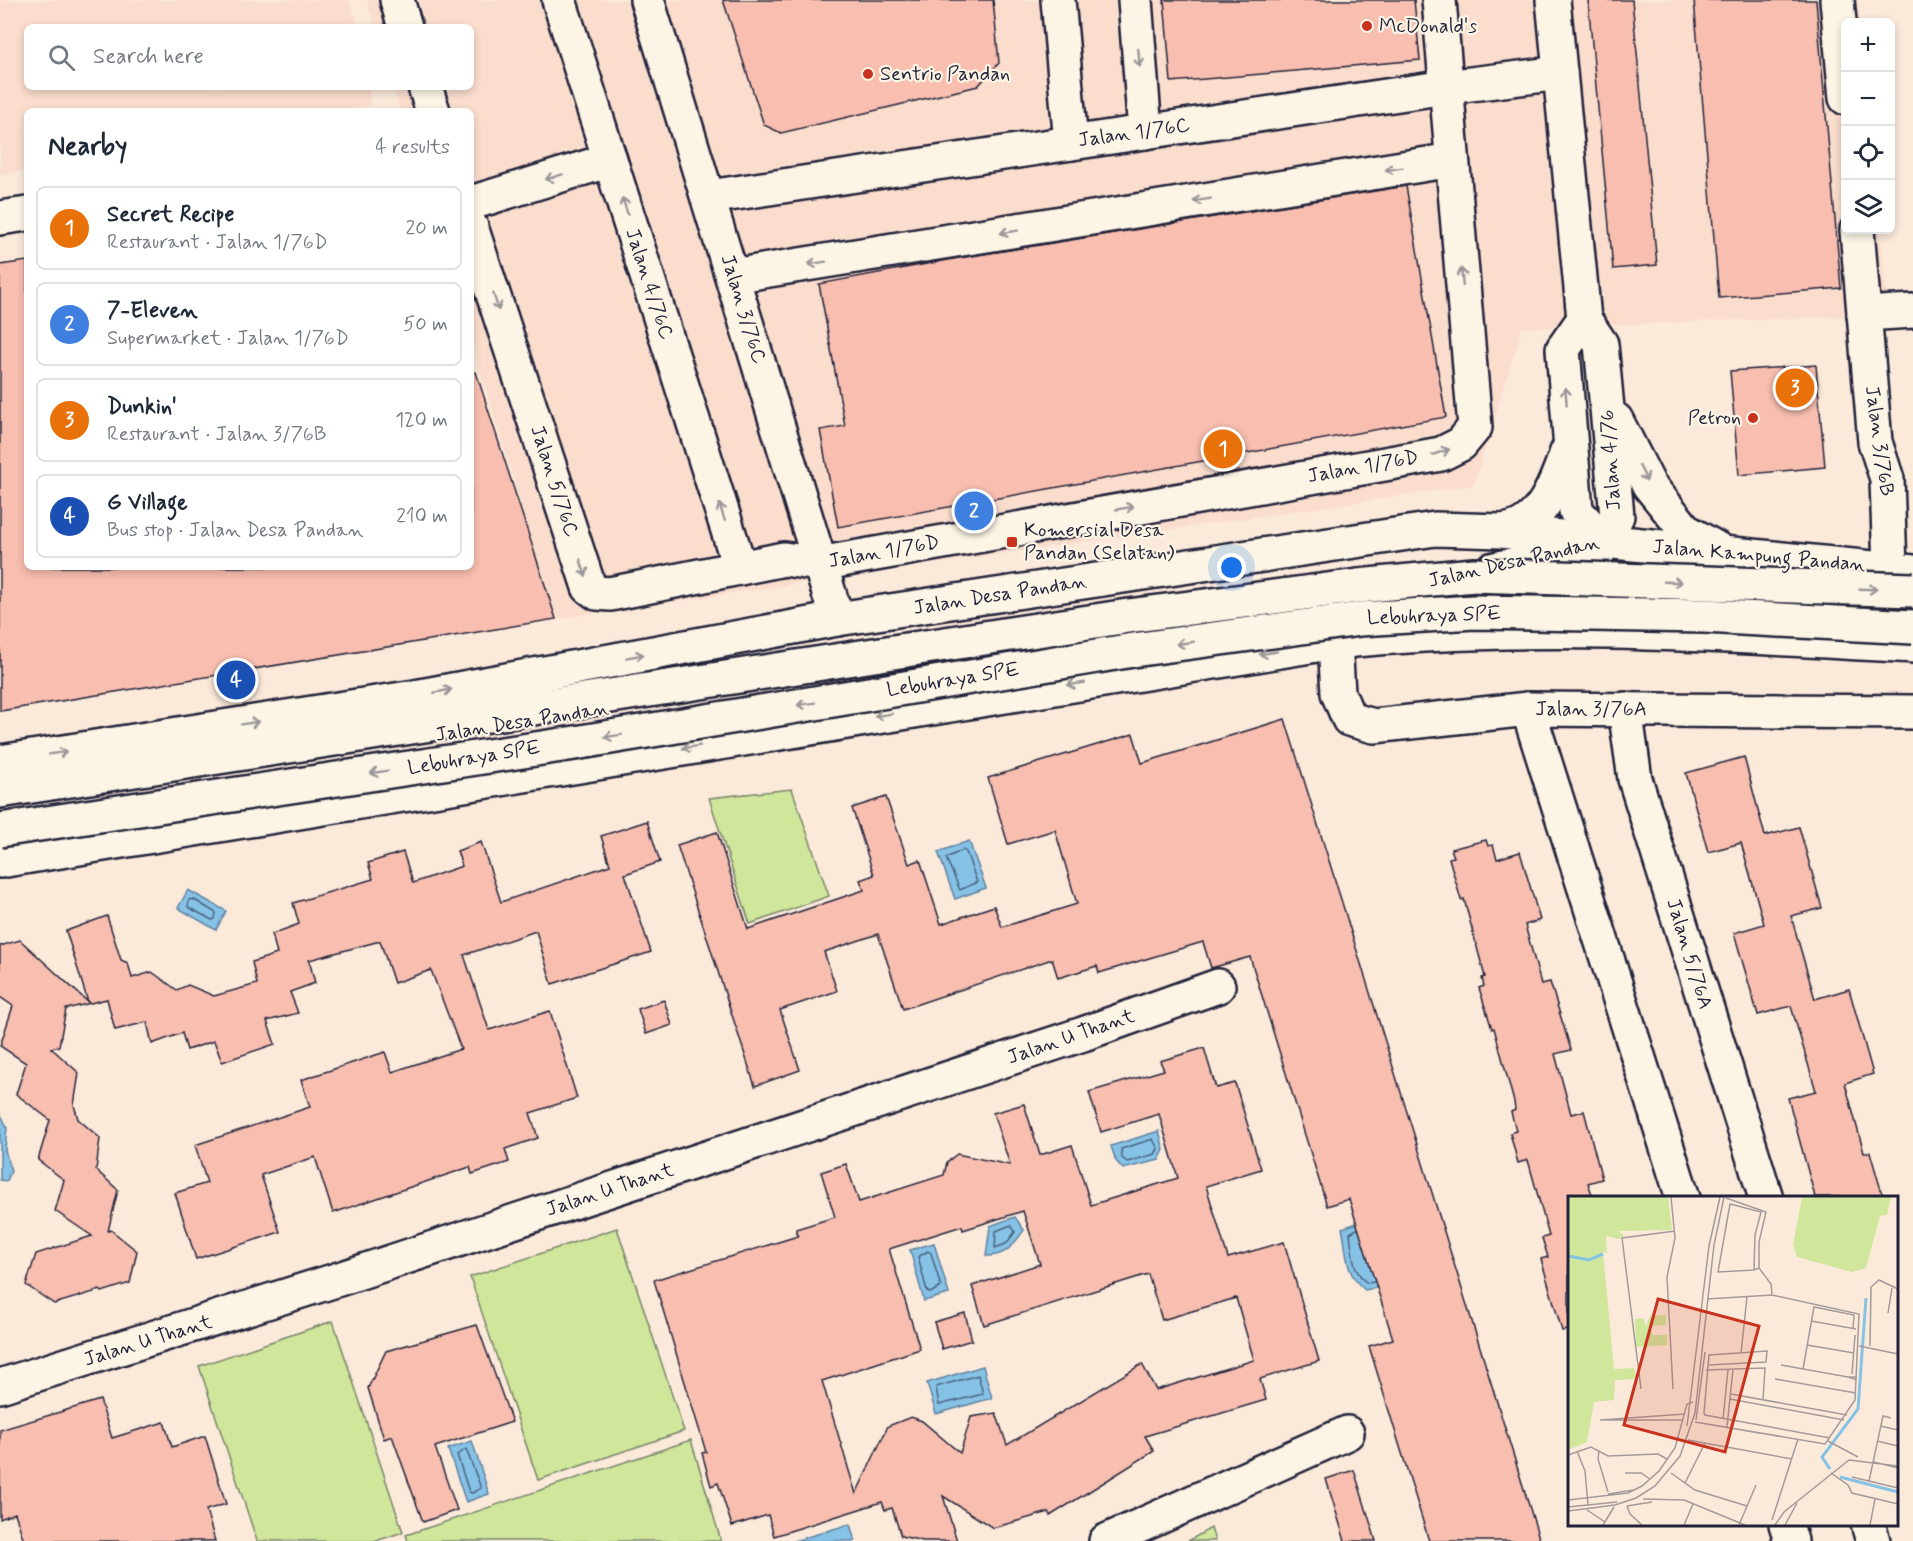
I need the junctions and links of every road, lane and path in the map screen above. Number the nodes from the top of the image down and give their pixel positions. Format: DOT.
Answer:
graph roads {
  1 [pos="396,0"];
  2 [pos="559,0"];
  3 [pos="647,0"];
  4 [pos="1058,0"];
  5 [pos="1135,0"];
  6 [pos="1439,0"];
  7 [pos="1553,0"];
  8 [pos="1837,0"];
  9 [pos="404,24"];
  10 [pos="1843,72"];
  11 [pos="1560,73"];
  12 [pos="1446,87"];
  13 [pos="426,90"];
  14 [pos="432,108"];
  15 [pos="1145,132"];
  16 [pos="1071,143"];
  17 [pos="610,160"];
  18 [pos="1452,160"];
  19 [pos="709,197"];
  20 [pos="474,201"];
  21 [pos="24,214"];
  22 [pos="0,218"];
  23 [pos="474,236"];
  24 [pos="1858,244"];
  25 [pos="732,276"];
  26 [pos="1913,311"];
  27 [pos="1864,314"];
  28 [pos="1584,319"];
  29 [pos="1607,402"];
  30 [pos="1570,444"];
  31 [pos="1502,531"];
  32 [pos="1605,542"];
  33 [pos="1724,553"];
  34 [pos="819,564"];
  35 [pos="740,568"];
  36 [pos="1905,577"];
  37 [pos="837,619"];
  38 [pos="1913,626"];
  39 [pos="1415,633"];
  40 [pos="1335,642"];
  41 [pos="1913,646"];
  42 [pos="1528,709"];
  43 [pos="1625,709"];
  44 [pos="1913,712"];
  45 [pos="0,762"];
  46 [pos="0,791"];
  47 [pos="0,800"];
  48 [pos="0,830"];
  49 [pos="39,854"];
  50 [pos="0,855"];
  51 [pos="0,861"];
  52 [pos="1218,986"];
  53 [pos="1683,1196"];
  54 [pos="1766,1196"];
  55 [pos="0,1386"];
  56 [pos="1347,1433"];
  57 [pos="1787,1526"];
  58 [pos="1869,1526"];
  59 [pos="1106,1541"];
  60 [pos="1791,1541"];
  61 [pos="1873,1541"];
  1 -- 9 [label="main road"];
  2 -- 17 [label="main road, Jalan 4/76C"];
  3 -- 19 [label="main road, Jalan 3/76C"];
  4 -- 16 [label="main road"];
  5 -- 15 [label="main road, one-way"];
  6 -- 12 [label="main road, Jalan 1/76D"];
  7 -- 11 [label="main road, Jalan 4/76"];
  8 -- 10 [label="main road"];
  11 -- 12 [label="main road, Jalan 1/76C"];
  11 -- 28 [label="main road, Jalan 4/76"];
  12 -- 15 [label="main road, Jalan 1/76C"];
  12 -- 18 [label="main road, Jalan 1/76D"];
  13 -- 14 [label="main road"];
  15 -- 16 [label="main road, Jalan 1/76C"];
  16 -- 19 [label="main road, Jalan 1/76C"];
  17 -- 20 [label="main road, one-way"];
  35 -- 17 [label="main road, Jalan 4/76C, one-way"];
  18 -- 25 [label="main road, one-way"];
  34 -- 18 [label="main road, Jalan 1/76D, one-way"];
  19 -- 25 [label="main road, Jalan 3/76C"];
  21 -- 22 [label="main road"];
  23 -- 35 [label="main road, Jalan 5/76C, one-way"];
  24 -- 27 [label="main road, Jalan 3/76B"];
  25 -- 34 [label="main road, Jalan 3/76C"];
  26 -- 27 [label="main road"];
  27 -- 36 [label="main road, Jalan 3/76B"];
  28 -- 29 [label="main road, Jalan 4/76"];
  30 -- 28 [label="main road, Jalan 4/76, one-way"];
  29 -- 32 [label="main road, Jalan 4/76"];
  29 -- 33 [label="main road, one-way"];
  30 -- 31 [label="main road"];
  30 -- 32 [label="main road, Jalan 4/76"];
  31 -- 32 [label="main road, Jalan Desa Pandan"];
  31 -- 37 [label="main road, Jalan Desa Pandan"];
  32 -- 33 [label="main road, Jalan Kampung Pandan"];
  32 -- 38 [label="main road"];
  32 -- 39 [label="main road"];
  32 -- 47 [label="main road, Jalan Desa Pandan"];
  33 -- 36 [label="main road, Jalan Kampung Pandan"];
  34 -- 35 [label="main road"];
  34 -- 37 [label="main road, Jalan 3/76C"];
  46 -- 36 [label="main road, Lebuhraya SPE, one-way, bridge"];
  45 -- 37 [label="main road, Jalan Desa Pandan, one-way"];
  38 -- 48 [label="main road, Lebuhraya SPE, one-way, bridge"];
  39 -- 40 [label="main road"];
  39 -- 41 [label="main road"];
  40 -- 42 [label="main road, Jalan 3/76A"];
  40 -- 49 [label="main road, one-way"];
  42 -- 43 [label="main road, Jalan 3/76A"];
  42 -- 53 [label="main road"];
  43 -- 44 [label="main road, Jalan 3/76A"];
  43 -- 54 [label="main road, Jalan 5/76A"];
  49 -- 50 [label="main road"];
  49 -- 51 [label="main road"];
  52 -- 55 [label="main road, Jalan U Thant"];
  56 -- 59 [label="main road"];
  57 -- 60 [label="main road"];
  58 -- 61 [label="main road"];
}
